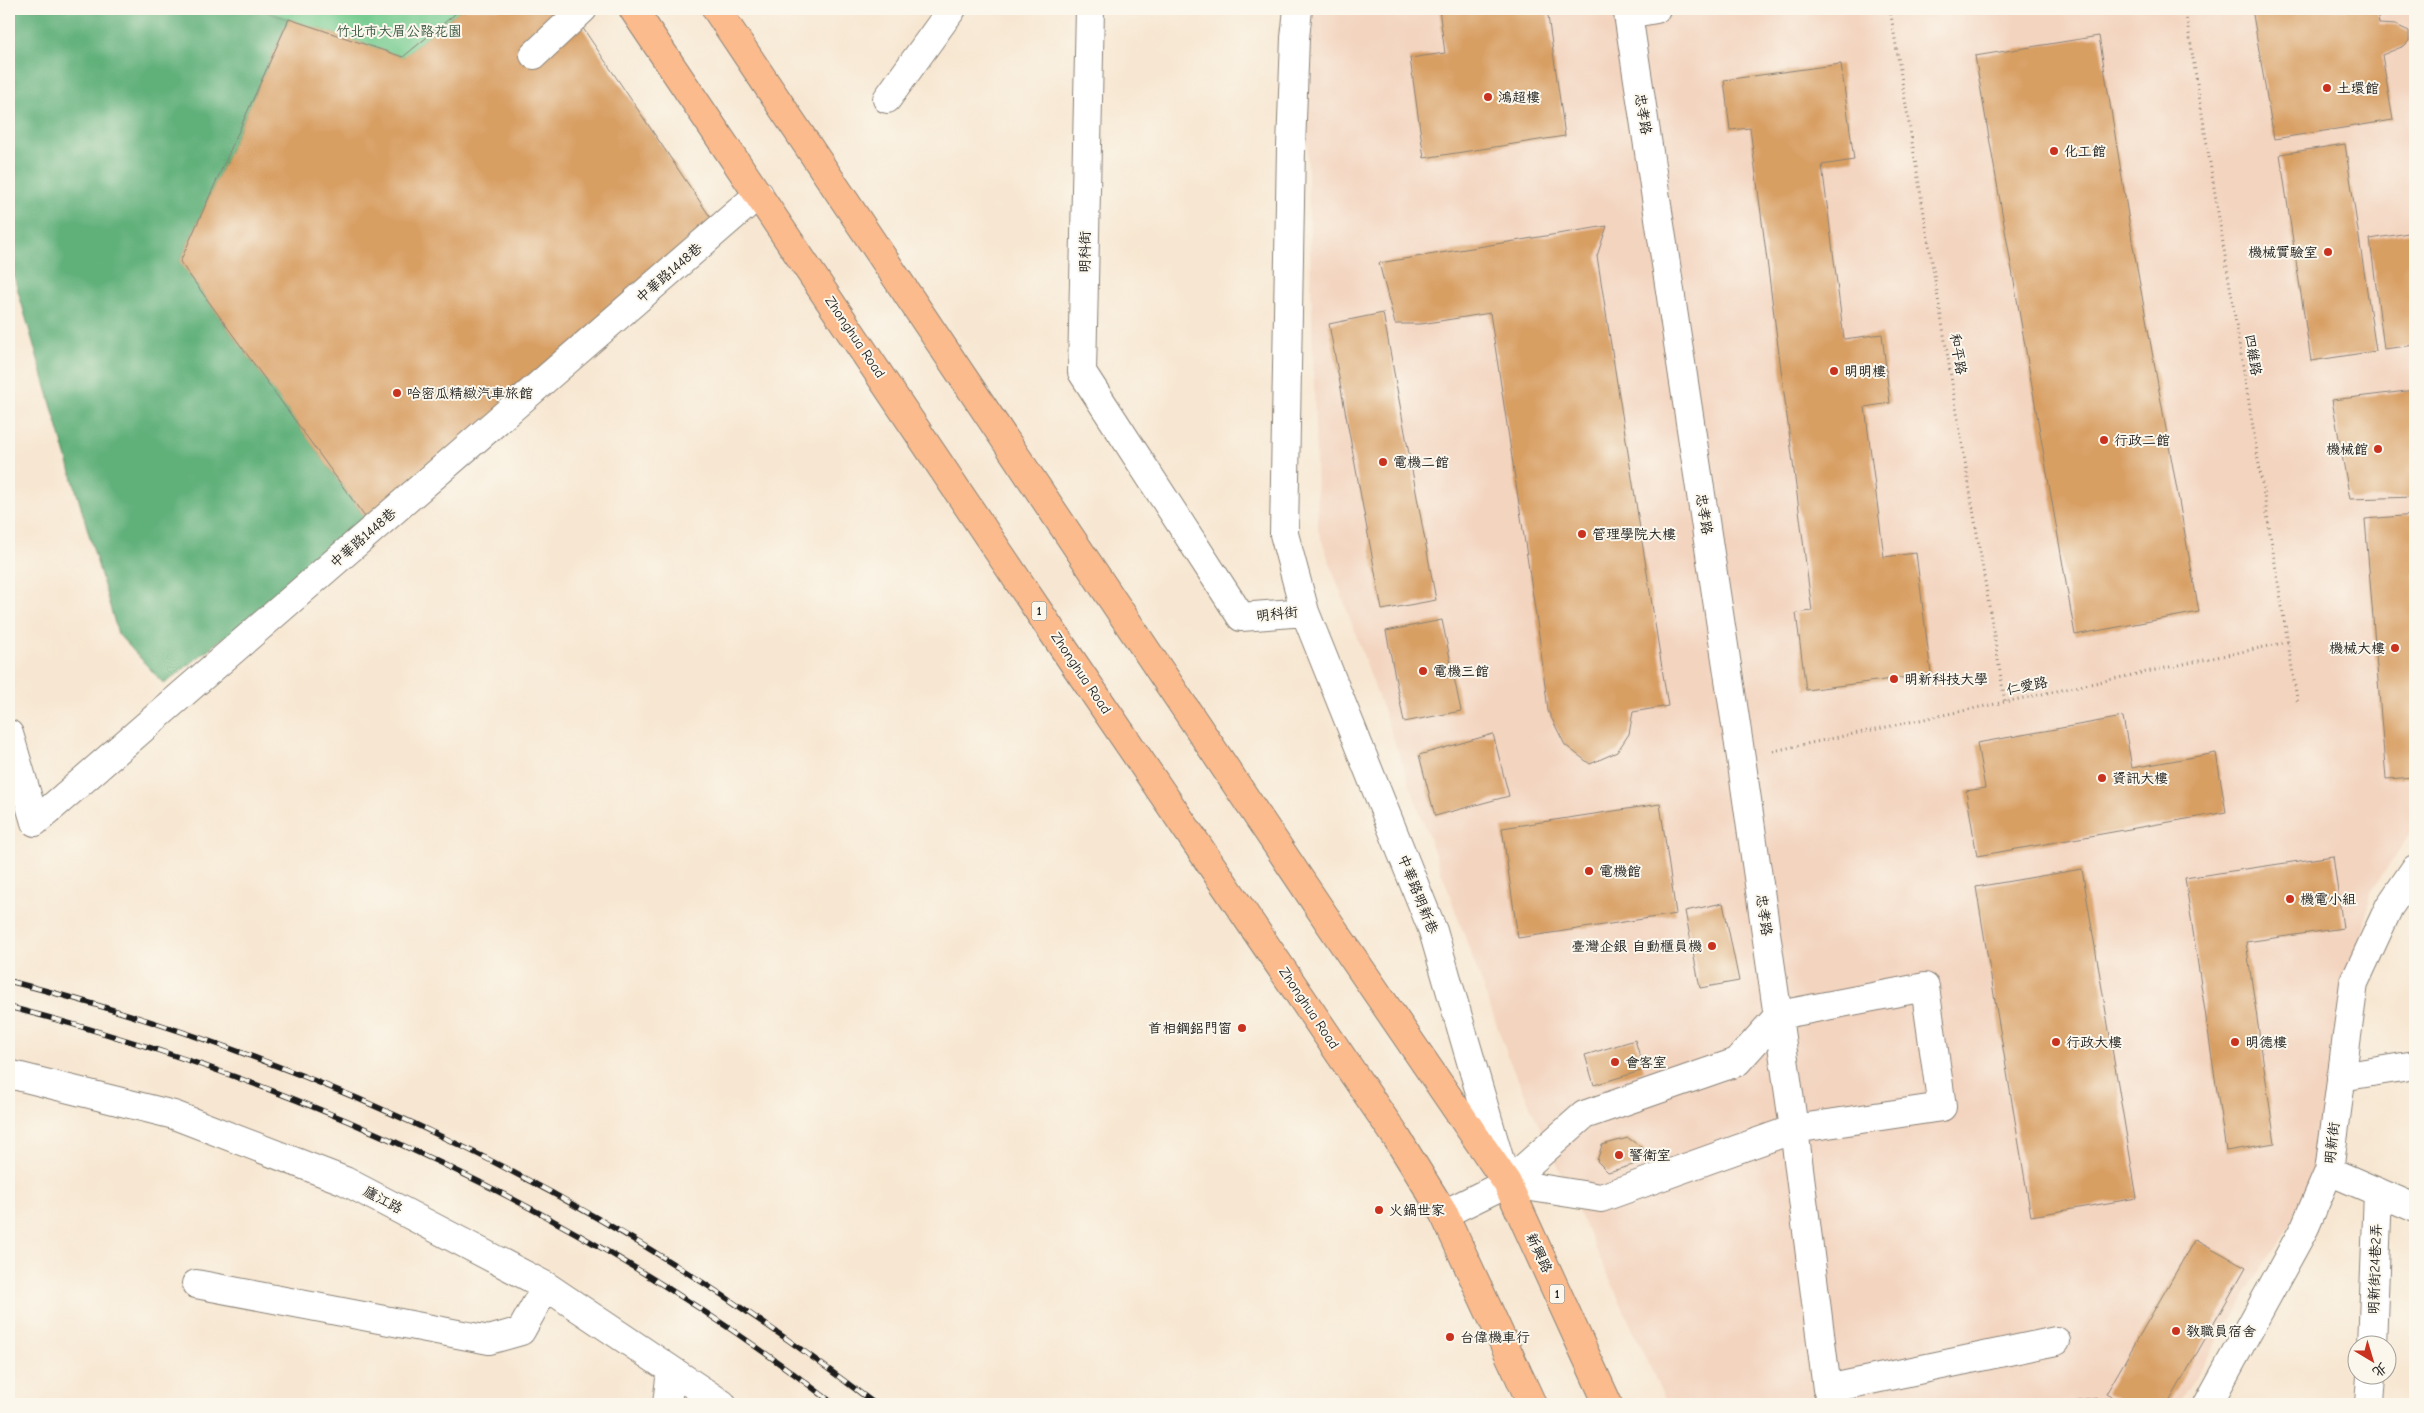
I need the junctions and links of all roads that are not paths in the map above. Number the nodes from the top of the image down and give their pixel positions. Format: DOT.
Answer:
graph roads {
  1 [pos="583,9"];
  2 [pos="633,9"];
  3 [pos="716,9"];
  4 [pos="952,9"];
  5 [pos="1090,9"];
  6 [pos="1298,9"];
  7 [pos="1656,9"];
  8 [pos="534,55"];
  9 [pos="887,99"];
  10 [pos="760,194"];
  11 [pos="1305,612"];
  12 [pos="9,734"];
  13 [pos="2415,869"];
  14 [pos="2402,905"];
  15 [pos="1779,1015"];
  16 [pos="2415,1065"];
  17 [pos="9,1074"];
  18 [pos="2341,1077"];
  19 [pos="1794,1129"];
  20 [pos="2329,1171"];
  21 [pos="1507,1184"];
  22 [pos="2378,1192"];
  23 [pos="2415,1208"];
  24 [pos="1444,1214"];
  25 [pos="196,1284"];
  26 [pos="546,1286"];
  27 [pos="2372,1336"];
  28 [pos="2056,1341"];
  29 [pos="671,1370"];
  30 [pos="2371,1386"];
  31 [pos="667,1404"];
  32 [pos="722,1404"];
  33 [pos="1532,1404"];
  34 [pos="1608,1404"];
  35 [pos="2208,1404"];
  36 [pos="2370,1404"];
  1 -- 8 [label="street"];
  2 -- 10 [label="main road, Zhonghua Road / 1"];
  3 -- 21 [label="main road, 1"];
  4 -- 9 [label="street"];
  5 -- 11 [label="street, 明科街"];
  6 -- 11 [label="street, 明科街"];
  7 -- 15 [label="street, 忠孝路"];
  10 -- 12 [label="street, 中華路1448巷"];
  10 -- 24 [label="main road, Zhonghua Road / 1"];
  11 -- 21 [label="street, 中華路明新巷"];
  13 -- 14 [label="street, 明新街"];
  14 -- 18 [label="street, 明新街"];
  15 -- 19 [label="street, 忠孝路"];
  15 -- 19 [label="street"];
  15 -- 21 [label="street"];
  16 -- 18 [label="street"];
  17 -- 26 [label="street, 廬江路"];
  18 -- 20 [label="street, 明新街"];
  19 -- 21 [label="street"];
  19 -- 28 [label="street, 忠孝路"];
  20 -- 22 [label="street"];
  20 -- 35 [label="street, 明新街"];
  21 -- 24 [label="street"];
  21 -- 34 [label="main road, 新興路 / 1"];
  22 -- 23 [label="street"];
  22 -- 27 [label="street, 明新街24巷2弄"];
  24 -- 33 [label="main road, 1"];
  25 -- 26 [label="street"];
  26 -- 29 [label="street, 廬江路"];
  29 -- 31 [label="street"];
  29 -- 32 [label="street, 廬江路"];
  30 -- 36 [label="street"];
}
